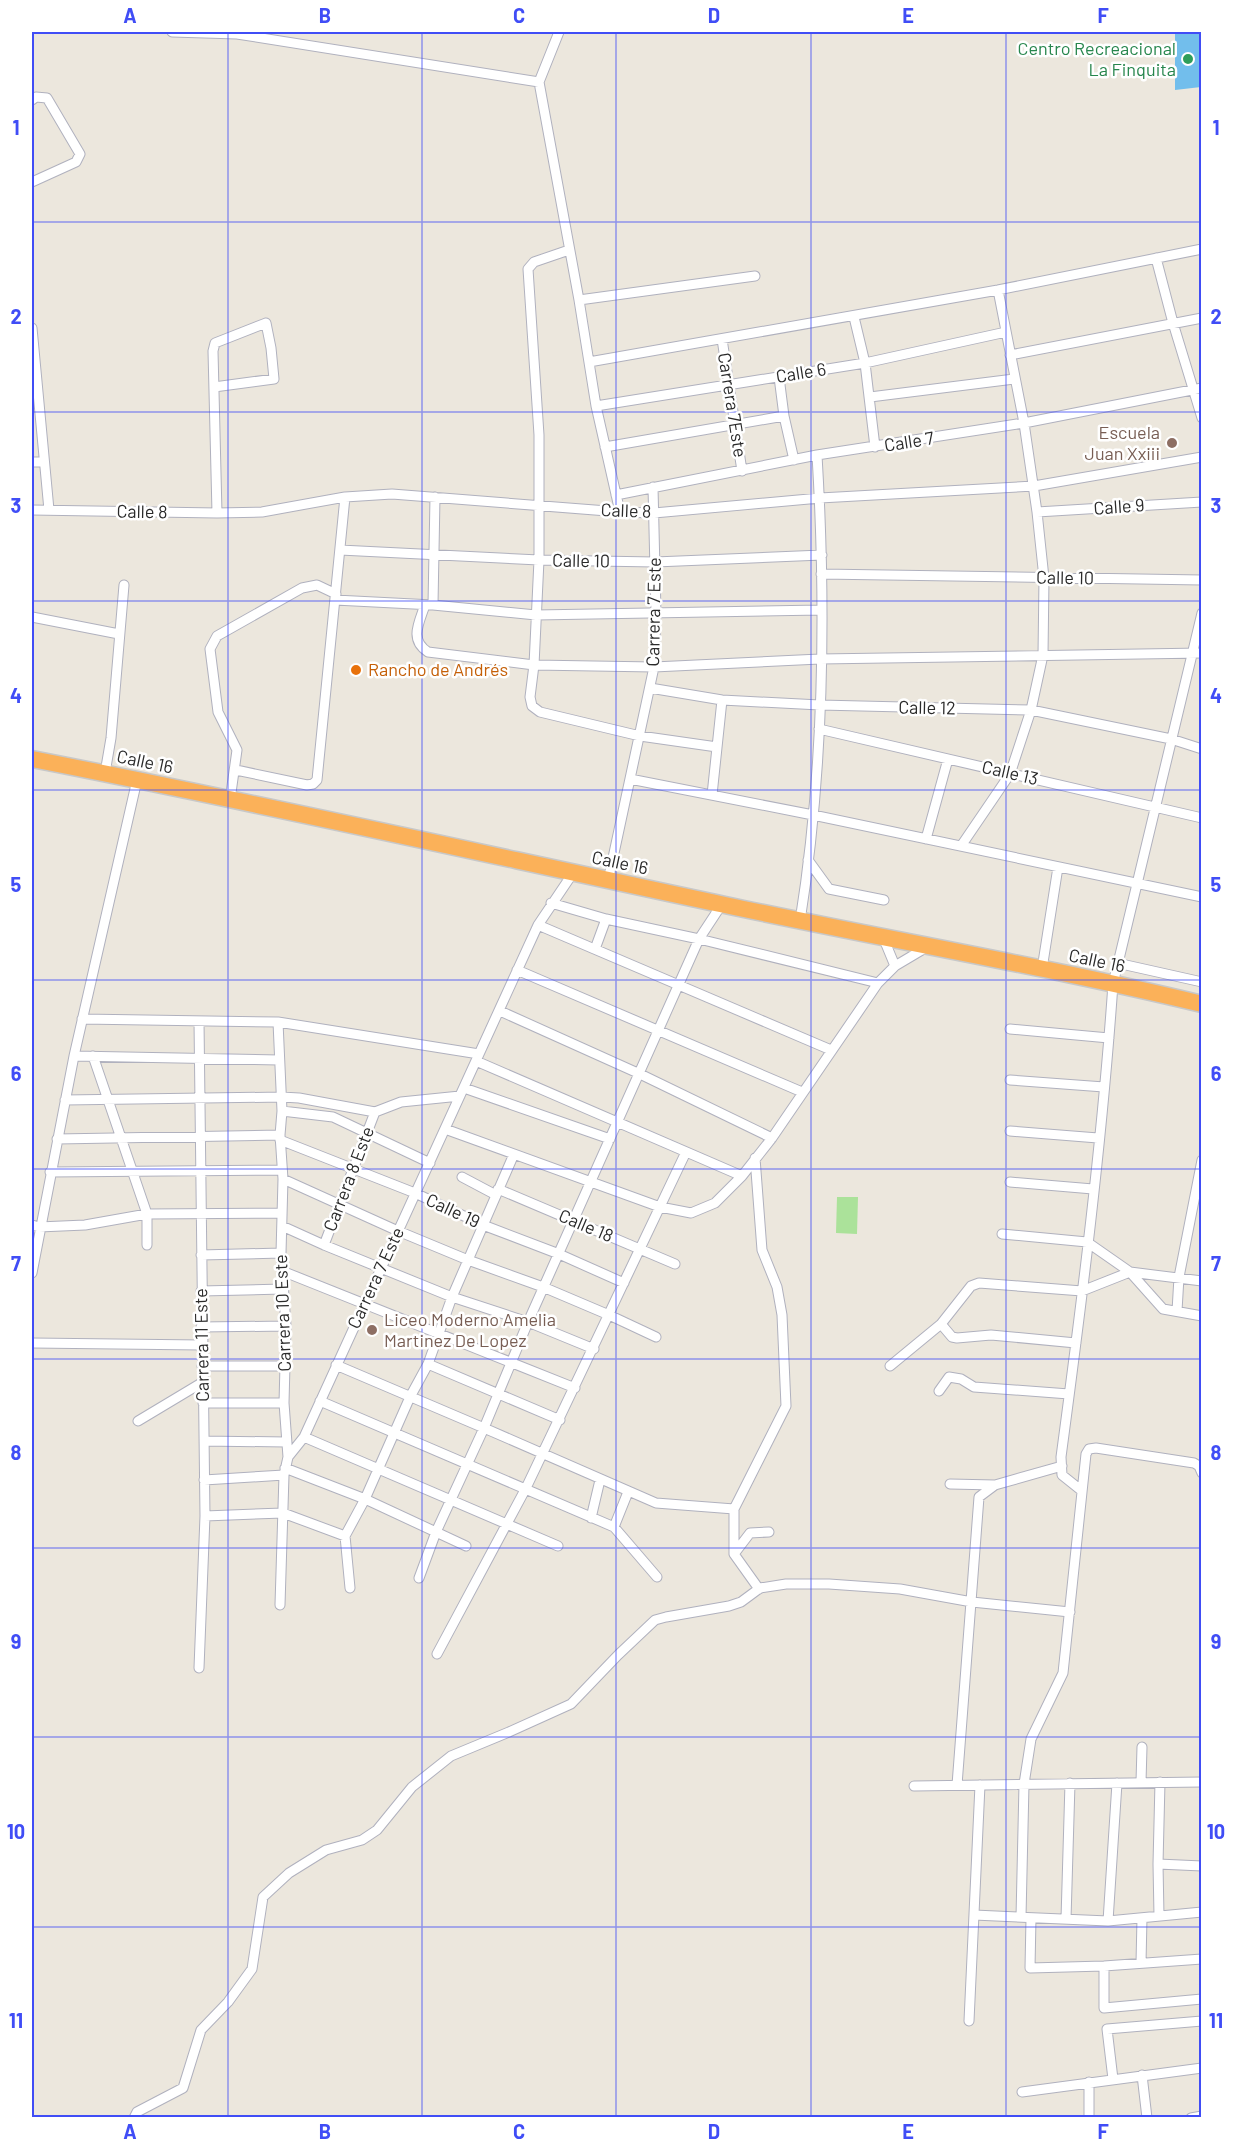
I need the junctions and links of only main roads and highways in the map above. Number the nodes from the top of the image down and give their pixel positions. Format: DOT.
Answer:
graph roads {
  1 [pos="32,759"];
  2 [pos="1202,1004"];
  1 -- 2 [label="highway, Calle 16"];
}
